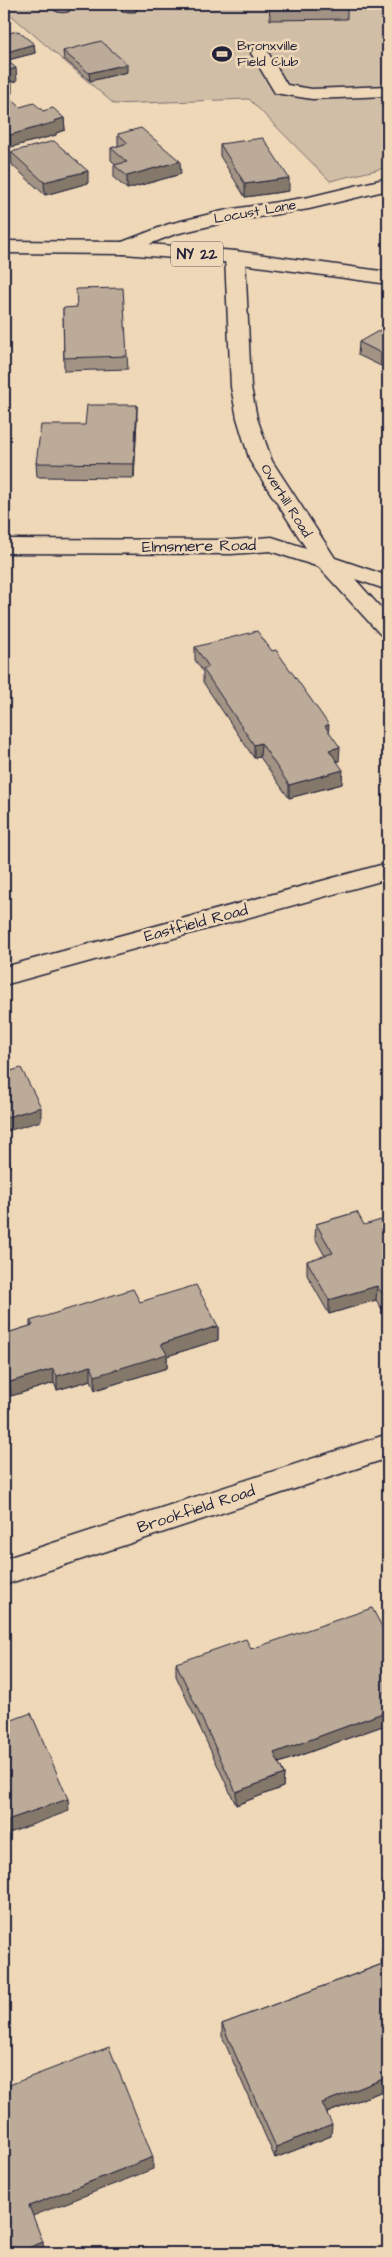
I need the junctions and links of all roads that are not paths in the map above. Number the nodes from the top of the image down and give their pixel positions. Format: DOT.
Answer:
graph roads {
  1 [pos="260,54"];
  2 [pos="388,91"];
  3 [pos="388,184"];
  4 [pos="4,247"];
  5 [pos="124,248"];
  6 [pos="235,257"];
  7 [pos="388,278"];
  8 [pos="4,546"];
  9 [pos="324,560"];
  10 [pos="388,583"];
  11 [pos="388,629"];
  12 [pos="388,871"];
  13 [pos="4,976"];
  14 [pos="388,1446"];
  15 [pos="4,1572"];
  1 -- 2 [label="street"];
  3 -- 5 [label="street, Locust Lane"];
  4 -- 5 [label="street, NY 22"];
  5 -- 6 [label="street, NY 22"];
  6 -- 7 [label="street, NY 22"];
  6 -- 9 [label="street, Overhill Road"];
  8 -- 9 [label="street, Elmsmere Road"];
  9 -- 10 [label="street, Elmsmere Road"];
  9 -- 11 [label="street, Overhill Road"];
  12 -- 13 [label="street, Eastfield Road"];
  14 -- 15 [label="street, Brookfield Road"];
}
